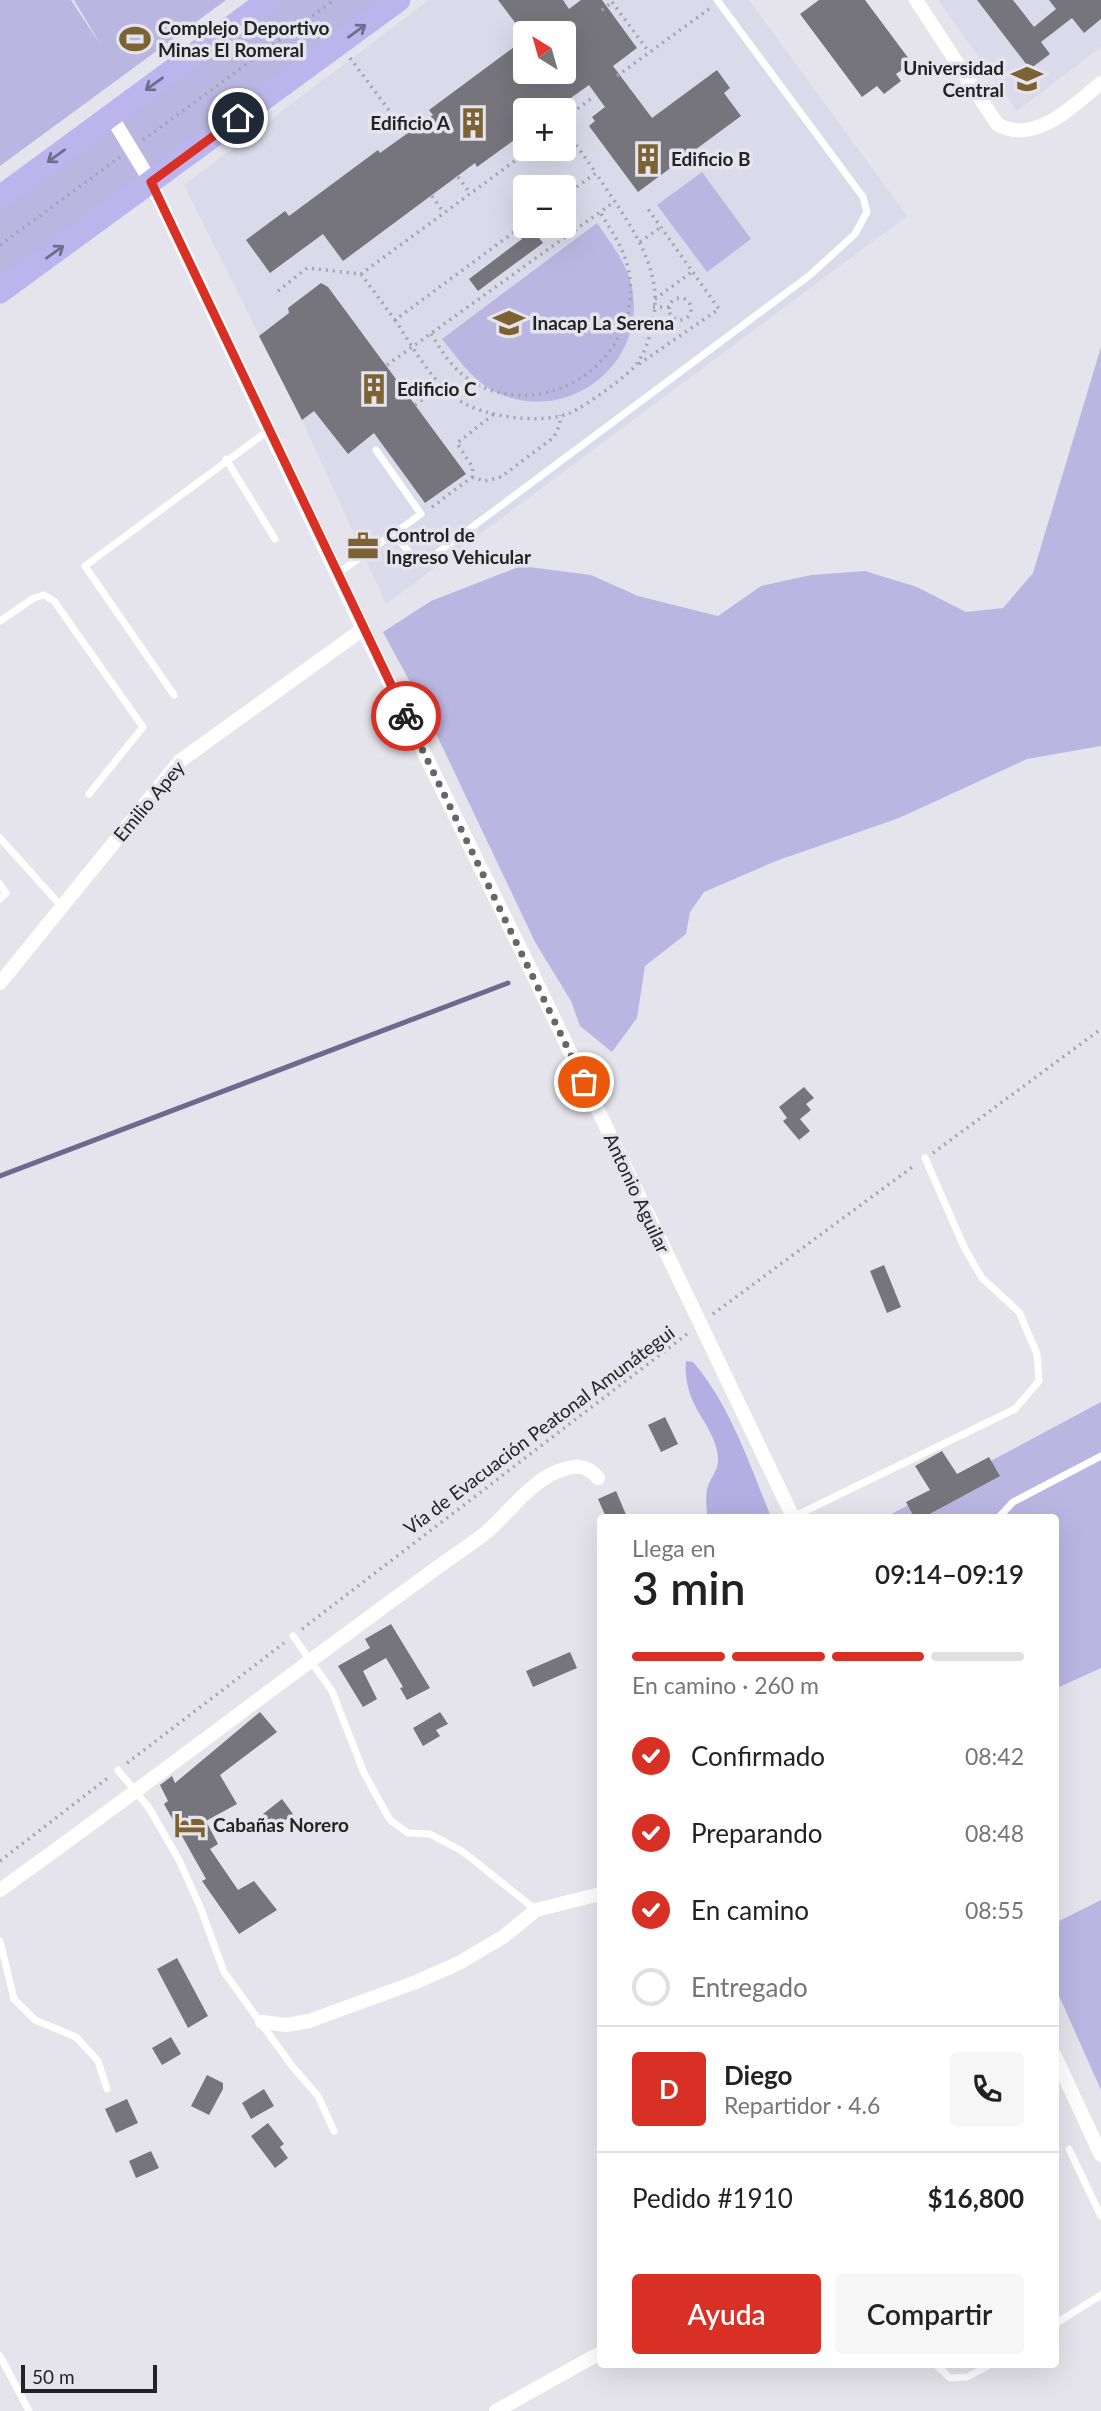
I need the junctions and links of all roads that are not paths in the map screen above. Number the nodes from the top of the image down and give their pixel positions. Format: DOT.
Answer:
graph roads {
  1 [pos="268,0"];
  2 [pos="916,0"];
  3 [pos="718,1"];
  4 [pos="385,4"];
  5 [pos="1101,83"];
  6 [pos="111,116"];
  7 [pos="151,182"];
  8 [pos="0,197"];
  9 [pos="0,292"];
  10 [pos="269,430"];
  11 [pos="376,450"];
  12 [pos="226,459"];
  13 [pos="394,534"];
  14 [pos="275,539"];
  15 [pos="337,574"];
  16 [pos="0,621"];
  17 [pos="363,629"];
  18 [pos="174,695"];
  19 [pos="89,794"];
  20 [pos="0,838"];
  21 [pos="0,884"];
  22 [pos="0,899"];
  23 [pos="62,907"];
  24 [pos="0,983"];
  25 [pos="925,1158"];
  26 [pos="1101,1456"];
  27 [pos="598,1478"];
  28 [pos="792,1514"];
  29 [pos="799,1514"];
  30 [pos="1002,1514"];
  31 [pos="293,1636"];
  32 [pos="309,1659"];
  33 [pos="118,1770"];
  34 [pos="137,1793"];
  35 [pos="0,1890"];
  36 [pos="597,1895"];
  37 [pos="536,1910"];
  38 [pos="0,1941"];
  39 [pos="262,2022"];
  40 [pos="1059,2074"];
  41 [pos="107,2090"];
  42 [pos="334,2132"];
  43 [pos="1069,2149"];
  44 [pos="1101,2155"];
  45 [pos="1101,2216"];
  46 [pos="1101,2295"];
  47 [pos="1059,2321"];
  48 [pos="597,2355"];
  49 [pos="0,2356"];
  50 [pos="939,2368"];
  51 [pos="984,2368"];
  52 [pos="29,2411"];
  53 [pos="496,2411"];
  1 -- 6 [label="main road, one-way"];
  2 -- 5 [label="street"];
  3 -- 13 [label="lane"];
  7 -- 4 [label="main road, one-way"];
  6 -- 7 [label="street, Antonio Aguilar"];
  6 -- 8 [label="main road, one-way"];
  9 -- 7 [label="main road, one-way"];
  7 -- 10 [label="street, Antonio Aguilar"];
  10 -- 12 [label="lane"];
  10 -- 15 [label="street, Antonio Aguilar"];
  11 -- 13 [label="lane"];
  12 -- 14 [label="lane"];
  12 -- 18 [label="lane"];
  13 -- 15 [label="lane"];
  15 -- 17 [label="street, Antonio Aguilar"];
  16 -- 19 [label="lane"];
  17 -- 23 [label="street, Emilio Apey"];
  17 -- 28 [label="street, Antonio Aguilar"];
  20 -- 23 [label="lane"];
  21 -- 22 [label="lane"];
  23 -- 24 [label="street, Emilio Apey"];
  25 -- 29 [label="lane"];
  26 -- 30 [label="lane"];
  27 -- 32 [label="street"];
  31 -- 32 [label="lane"];
  32 -- 34 [label="street"];
  32 -- 37 [label="lane"];
  33 -- 34 [label="lane"];
  34 -- 35 [label="street"];
  34 -- 39 [label="lane"];
  36 -- 37 [label="street"];
  37 -- 39 [label="street"];
  38 -- 41 [label="lane"];
  39 -- 42 [label="lane"];
  40 -- 44 [label="street"];
  43 -- 45 [label="lane"];
  46 -- 47 [label="lane"];
  48 -- 53 [label="street"];
  49 -- 52 [label="lane"];
  50 -- 51 [label="lane"];
}
